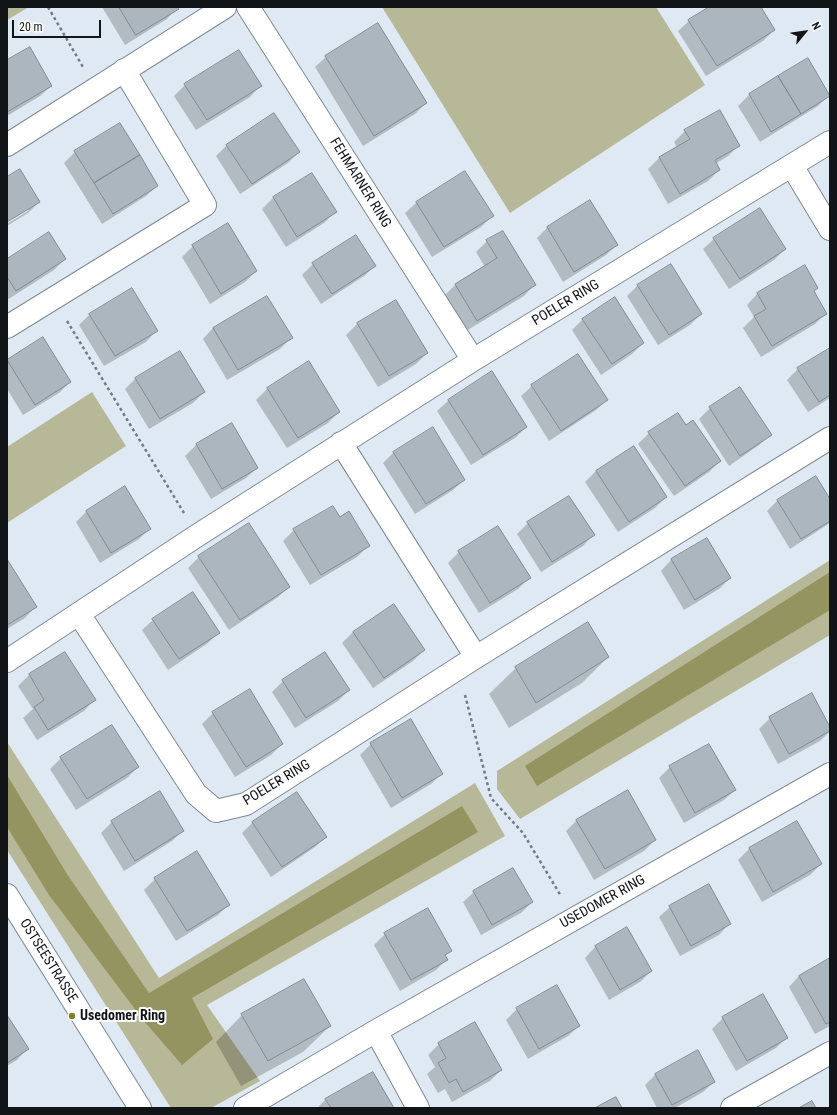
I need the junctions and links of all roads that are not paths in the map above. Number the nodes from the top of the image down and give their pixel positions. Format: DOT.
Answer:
graph roads {
  1 [pos="225,7"];
  2 [pos="248,7"];
  3 [pos="124,70"];
  4 [pos="830,142"];
  5 [pos="7,145"];
  6 [pos="792,166"];
  7 [pos="830,229"];
  8 [pos="7,327"];
  9 [pos="473,360"];
  10 [pos="830,438"];
  11 [pos="341,443"];
  12 [pos="79,614"];
  13 [pos="476,658"];
  14 [pos="7,661"];
  15 [pos="830,774"];
  16 [pos="7,895"];
  17 [pos="376,1031"];
  18 [pos="830,1052"];
  19 [pos="140,1108"];
  20 [pos="245,1108"];
  21 [pos="418,1108"];
  22 [pos="732,1108"];
  1 -- 3 [label="street"];
  2 -- 9 [label="street, FEHMARNER RING"];
  3 -- 5 [label="street"];
  3 -- 8 [label="street"];
  4 -- 6 [label="street, POELER RING"];
  6 -- 7 [label="street"];
  6 -- 9 [label="street, POELER RING"];
  9 -- 11 [label="street, POELER RING"];
  10 -- 13 [label="street, POELER RING"];
  11 -- 12 [label="street, POELER RING"];
  11 -- 13 [label="street"];
  12 -- 13 [label="street, POELER RING"];
  12 -- 14 [label="street, POELER RING"];
  15 -- 17 [label="street, USEDOMER RING"];
  16 -- 19 [label="street, OSTSEESTRASSE"];
  17 -- 20 [label="street, USEDOMER RING"];
  17 -- 21 [label="street"];
  18 -- 22 [label="street"];
}
